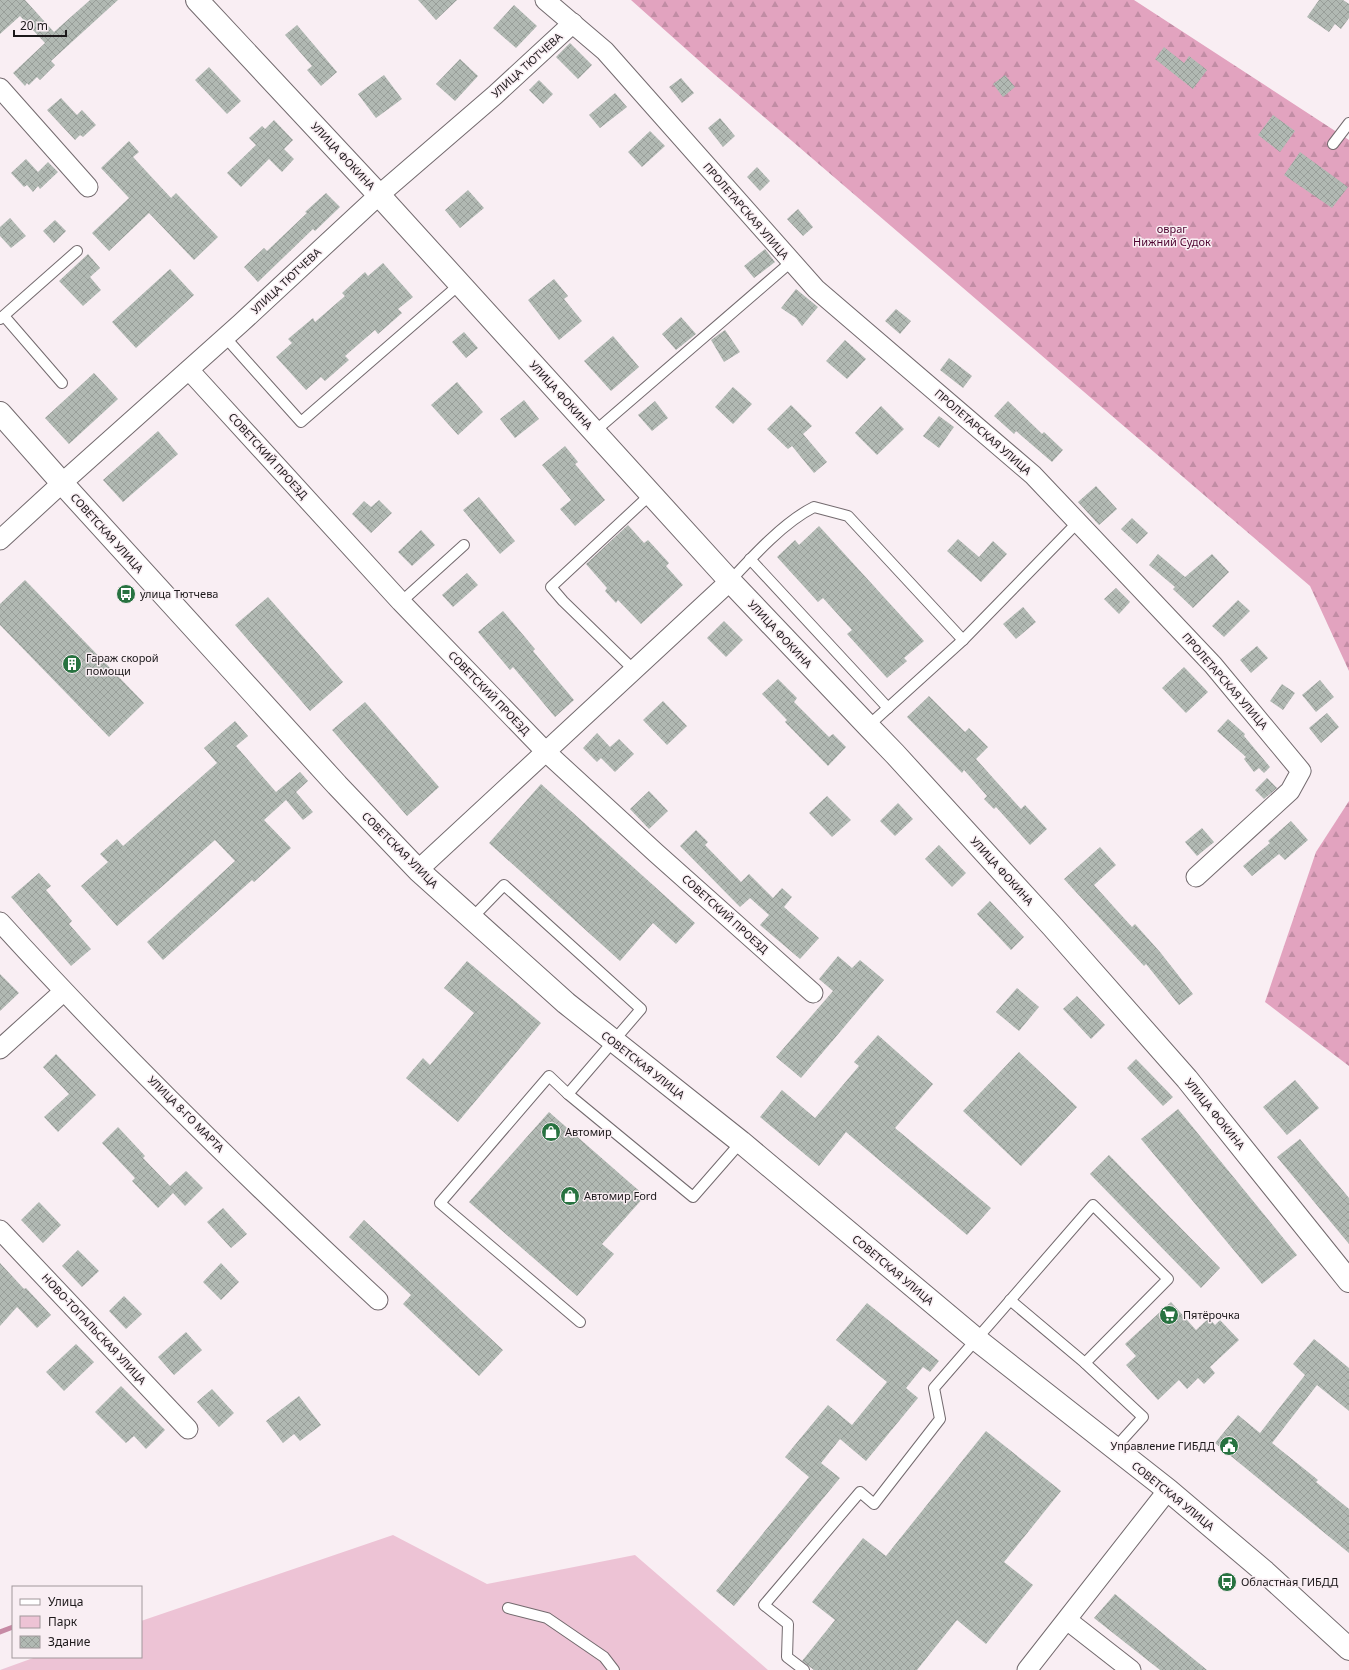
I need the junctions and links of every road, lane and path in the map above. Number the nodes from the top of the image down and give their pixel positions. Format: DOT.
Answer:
graph roads {
  1 [pos="197,0"];
  2 [pos="546,0"];
  3 [pos="573,23"];
  4 [pos="0,88"];
  5 [pos="1349,123"];
  6 [pos="1332,144"];
  7 [pos="88,187"];
  8 [pos="379,195"];
  9 [pos="78,252"];
  10 [pos="791,262"];
  11 [pos="460,284"];
  12 [pos="2,317"];
  13 [pos="225,337"];
  14 [pos="189,370"];
  15 [pos="62,383"];
  16 [pos="0,413"];
  17 [pos="594,432"];
  18 [pos="62,483"];
  19 [pos="651,494"];
  20 [pos="1077,523"];
  21 [pos="0,540"];
  22 [pos="464,545"];
  23 [pos="750,559"];
  24 [pos="730,581"];
  25 [pos="401,602"];
  26 [pos="963,640"];
  27 [pos="634,670"];
  28 [pos="888,708"];
  29 [pos="868,726"];
  30 [pos="546,752"];
  31 [pos="418,870"];
  32 [pos="1196,877"];
  33 [pos="472,918"];
  34 [pos="0,922"];
  35 [pos="64,992"];
  36 [pos="813,993"];
  37 [pos="613,1041"];
  38 [pos="0,1049"];
  39 [pos="568,1094"];
  40 [pos="741,1142"];
  41 [pos="0,1230"];
  42 [pos="1349,1281"];
  43 [pos="378,1300"];
  44 [pos="1010,1300"];
  45 [pos="580,1322"];
  46 [pos="976,1339"];
  47 [pos="1085,1362"];
  48 [pos="188,1429"];
  49 [pos="1115,1448"];
  50 [pos="1168,1490"];
  51 [pos="508,1608"];
  52 [pos="1067,1620"];
  53 [pos="1349,1649"];
  54 [pos="614,1670"];
  55 [pos="804,1670"];
  56 [pos="1027,1670"];
  57 [pos="1131,1670"];
  1 -- 8 [label="main road, УЛИЦА ФОКИНА"];
  2 -- 3 [label="street, ПРОЛЕТАРСКАЯ УЛИЦА"];
  3 -- 8 [label="street, УЛИЦА ТЮТЧЕВА"];
  3 -- 10 [label="street, ПРОЛЕТАРСКАЯ УЛИЦА"];
  4 -- 7 [label="street"];
  5 -- 6 [label="lane"];
  8 -- 11 [label="main road, УЛИЦА ФОКИНА"];
  8 -- 13 [label="street, УЛИЦА ТЮТЧЕВА"];
  9 -- 12 [label="lane"];
  10 -- 17 [label="lane"];
  10 -- 20 [label="street, ПРОЛЕТАРСКАЯ УЛИЦА"];
  11 -- 13 [label="lane"];
  11 -- 17 [label="main road, УЛИЦА ФОКИНА"];
  12 -- 15 [label="lane"];
  13 -- 14 [label="street, УЛИЦА ТЮТЧЕВА"];
  14 -- 18 [label="street, УЛИЦА ТЮТЧЕВА"];
  14 -- 25 [label="street, СОВЕТСКИЙ ПРОЕЗД"];
  16 -- 18 [label="main road, СОВЕТСКАЯ УЛИЦА"];
  17 -- 19 [label="main road, УЛИЦА ФОКИНА"];
  18 -- 21 [label="street, УЛИЦА ТЮТЧЕВА"];
  18 -- 31 [label="main road, СОВЕТСКАЯ УЛИЦА"];
  19 -- 24 [label="main road, УЛИЦА ФОКИНА"];
  19 -- 27 [label="lane"];
  20 -- 26 [label="lane"];
  20 -- 32 [label="street, ПРОЛЕТАРСКАЯ УЛИЦА"];
  22 -- 25 [label="lane"];
  23 -- 24 [label="lane"];
  23 -- 26 [label="lane"];
  23 -- 28 [label="lane"];
  24 -- 27 [label="street"];
  24 -- 29 [label="main road, УЛИЦА ФОКИНА"];
  25 -- 30 [label="street, СОВЕТСКИЙ ПРОЕЗД"];
  26 -- 28 [label="lane"];
  27 -- 30 [label="street"];
  28 -- 29 [label="lane"];
  29 -- 42 [label="main road, УЛИЦА ФОКИНА"];
  30 -- 31 [label="street"];
  30 -- 36 [label="street, СОВЕТСКИЙ ПРОЕЗД"];
  31 -- 33 [label="main road, СОВЕТСКАЯ УЛИЦА"];
  33 -- 37 [label="main road, СОВЕТСКАЯ УЛИЦА"];
  33 -- 37 [label="lane"];
  34 -- 35 [label="street, УЛИЦА 8-ГО МАРТА"];
  35 -- 38 [label="street"];
  35 -- 43 [label="street, УЛИЦА 8-ГО МАРТА"];
  37 -- 39 [label="lane"];
  37 -- 40 [label="main road, СОВЕТСКАЯ УЛИЦА"];
  39 -- 40 [label="lane"];
  39 -- 45 [label="lane"];
  40 -- 46 [label="main road, СОВЕТСКАЯ УЛИЦА"];
  41 -- 48 [label="street, НОВО-ТОПАЛЬСКАЯ УЛИЦА"];
  44 -- 46 [label="lane"];
  44 -- 47 [label="lane"];
  44 -- 47 [label="lane"];
  46 -- 49 [label="main road, СОВЕТСКАЯ УЛИЦА"];
  46 -- 55 [label="lane"];
  47 -- 49 [label="lane"];
  49 -- 50 [label="main road, СОВЕТСКАЯ УЛИЦА"];
  50 -- 52 [label="street"];
  50 -- 53 [label="main road, СОВЕТСКАЯ УЛИЦА"];
  51 -- 54 [label="lane"];
  52 -- 56 [label="street"];
  52 -- 57 [label="street"];
}
